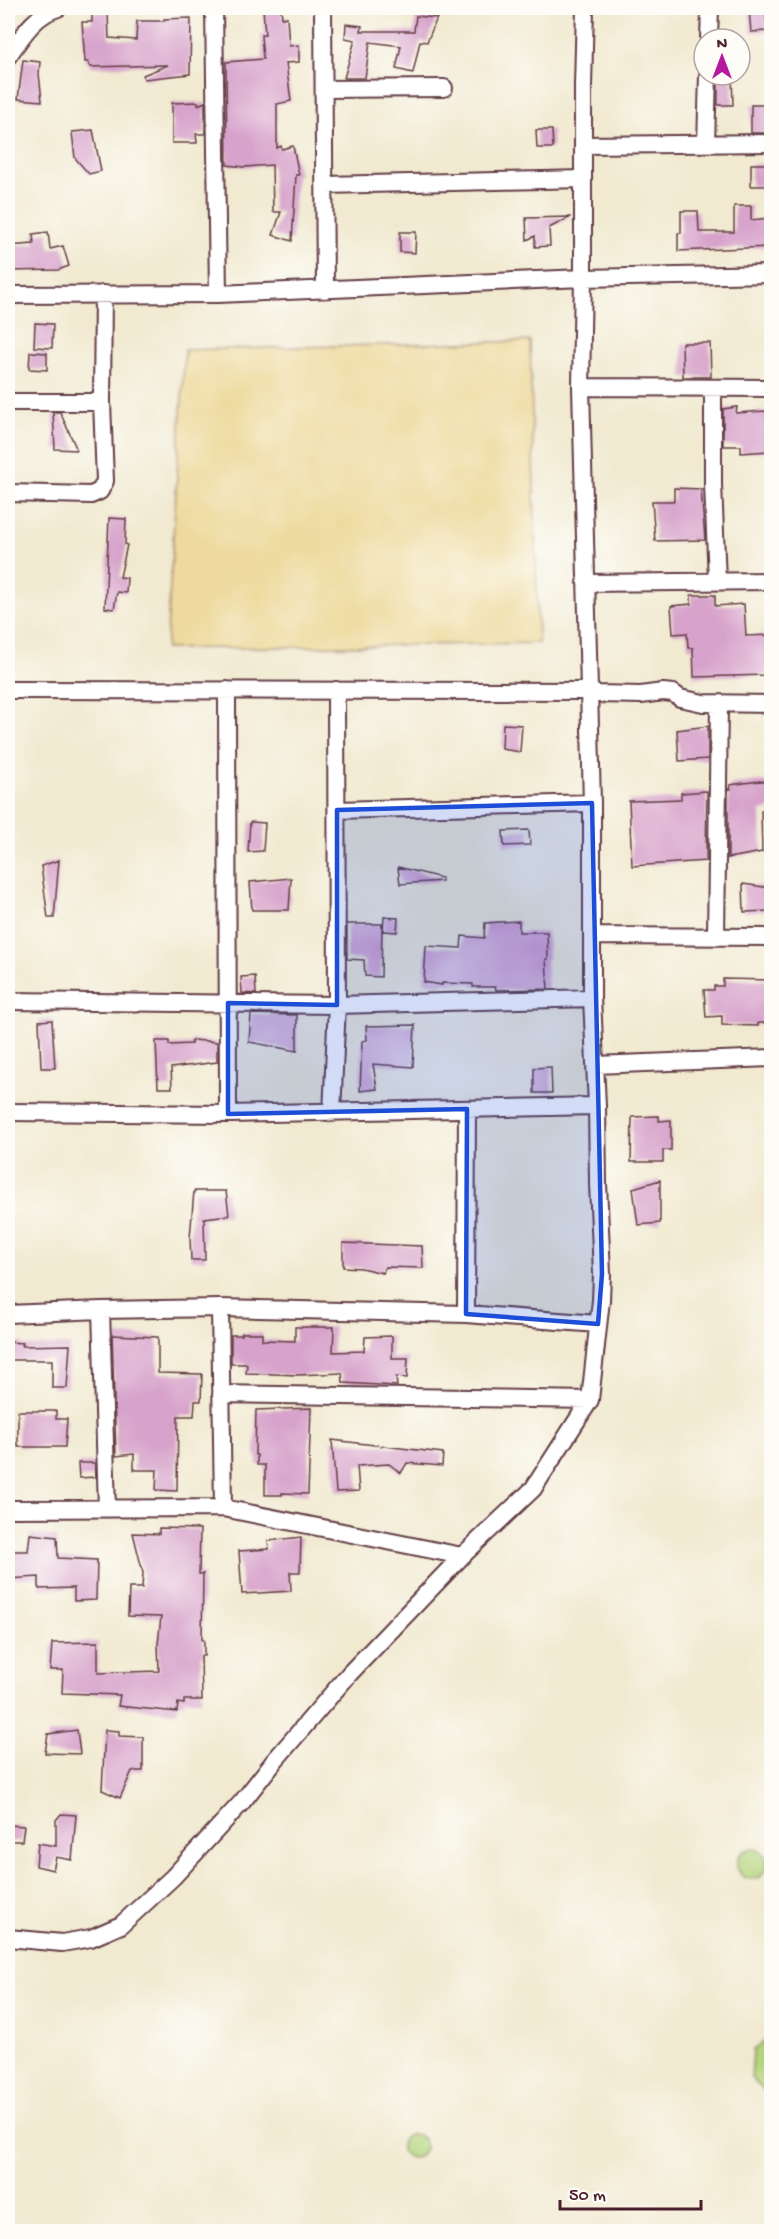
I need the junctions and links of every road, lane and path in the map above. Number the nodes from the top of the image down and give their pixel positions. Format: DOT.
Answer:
graph roads {
  1 [pos="58,8"];
  2 [pos="214,8"];
  3 [pos="323,8"];
  4 [pos="585,8"];
  5 [pos="710,8"];
  6 [pos="709,27"];
  7 [pos="8,56"];
  8 [pos="708,87"];
  9 [pos="444,88"];
  10 [pos="324,89"];
  11 [pos="771,143"];
  12 [pos="706,144"];
  13 [pos="583,145"];
  14 [pos="583,179"];
  15 [pos="324,184"];
  16 [pos="771,274"];
  17 [pos="584,279"];
  18 [pos="325,290"];
  19 [pos="103,294"];
  20 [pos="218,294"];
  21 [pos="8,295"];
  22 [pos="581,387"];
  23 [pos="713,388"];
  24 [pos="771,388"];
  25 [pos="8,402"];
  26 [pos="102,402"];
  27 [pos="8,494"];
  28 [pos="717,581"];
  29 [pos="771,581"];
  30 [pos="586,583"];
  31 [pos="8,690"];
  32 [pos="227,690"];
  33 [pos="336,690"];
  34 [pos="588,691"];
  35 [pos="719,704"];
  36 [pos="771,704"];
  37 [pos="592,803"];
  38 [pos="337,810"];
  39 [pos="592,936"];
  40 [pos="716,937"];
  41 [pos="771,937"];
  42 [pos="592,998"];
  43 [pos="8,1001"];
  44 [pos="228,1003"];
  45 [pos="337,1005"];
  46 [pos="771,1058"];
  47 [pos="595,1065"];
  48 [pos="597,1106"];
  49 [pos="467,1109"];
  50 [pos="8,1112"];
  51 [pos="332,1113"];
  52 [pos="228,1114"];
  53 [pos="220,1308"];
  54 [pos="100,1310"];
  55 [pos="8,1314"];
  56 [pos="466,1314"];
  57 [pos="598,1324"];
  58 [pos="222,1394"];
  59 [pos="590,1400"];
  60 [pos="223,1508"];
  61 [pos="8,1509"];
  62 [pos="106,1509"];
  63 [pos="462,1556"];
  64 [pos="8,1938"];
  1 -- 7 [label="street"];
  2 -- 20 [label="street"];
  3 -- 10 [label="street"];
  4 -- 13 [label="street"];
  5 -- 6 [label="street"];
  8 -- 12 [label="street"];
  9 -- 10 [label="street"];
  10 -- 15 [label="street"];
  11 -- 12 [label="street"];
  12 -- 13 [label="street"];
  13 -- 14 [label="street"];
  14 -- 15 [label="street"];
  14 -- 17 [label="street"];
  15 -- 18 [label="street"];
  16 -- 17 [label="street"];
  17 -- 18 [label="street"];
  17 -- 22 [label="street"];
  18 -- 20 [label="street"];
  19 -- 20 [label="street"];
  19 -- 21 [label="street"];
  19 -- 26 [label="street"];
  22 -- 23 [label="street"];
  22 -- 30 [label="street"];
  23 -- 24 [label="street"];
  23 -- 28 [label="street"];
  25 -- 26 [label="street"];
  26 -- 27 [label="street"];
  28 -- 29 [label="street"];
  28 -- 30 [label="street"];
  30 -- 34 [label="street"];
  31 -- 32 [label="street"];
  32 -- 33 [label="street"];
  32 -- 44 [label="street"];
  33 -- 34 [label="street"];
  33 -- 38 [label="street"];
  34 -- 35 [label="street"];
  34 -- 37 [label="street"];
  35 -- 36 [label="street"];
  35 -- 40 [label="street"];
  37 -- 38 [label="street"];
  37 -- 39 [label="street"];
  38 -- 45 [label="street"];
  39 -- 40 [label="street"];
  39 -- 42 [label="street"];
  40 -- 41 [label="street"];
  42 -- 45 [label="street"];
  42 -- 47 [label="street"];
  43 -- 44 [label="street"];
  44 -- 45 [label="street"];
  44 -- 52 [label="street"];
  45 -- 51 [label="street"];
  46 -- 47 [label="street"];
  47 -- 48 [label="street"];
  48 -- 49 [label="street"];
  48 -- 57 [label="street"];
  49 -- 51 [label="street"];
  49 -- 56 [label="street"];
  50 -- 52 [label="street"];
  51 -- 52 [label="street"];
  53 -- 54 [label="street"];
  53 -- 56 [label="street"];
  53 -- 58 [label="street"];
  54 -- 55 [label="street"];
  54 -- 62 [label="street"];
  56 -- 57 [label="street"];
  57 -- 59 [label="street"];
  58 -- 59 [label="street"];
  58 -- 60 [label="street"];
  59 -- 63 [label="street"];
  60 -- 62 [label="street"];
  60 -- 63 [label="street"];
  61 -- 62 [label="street"];
  63 -- 64 [label="street"];
}
